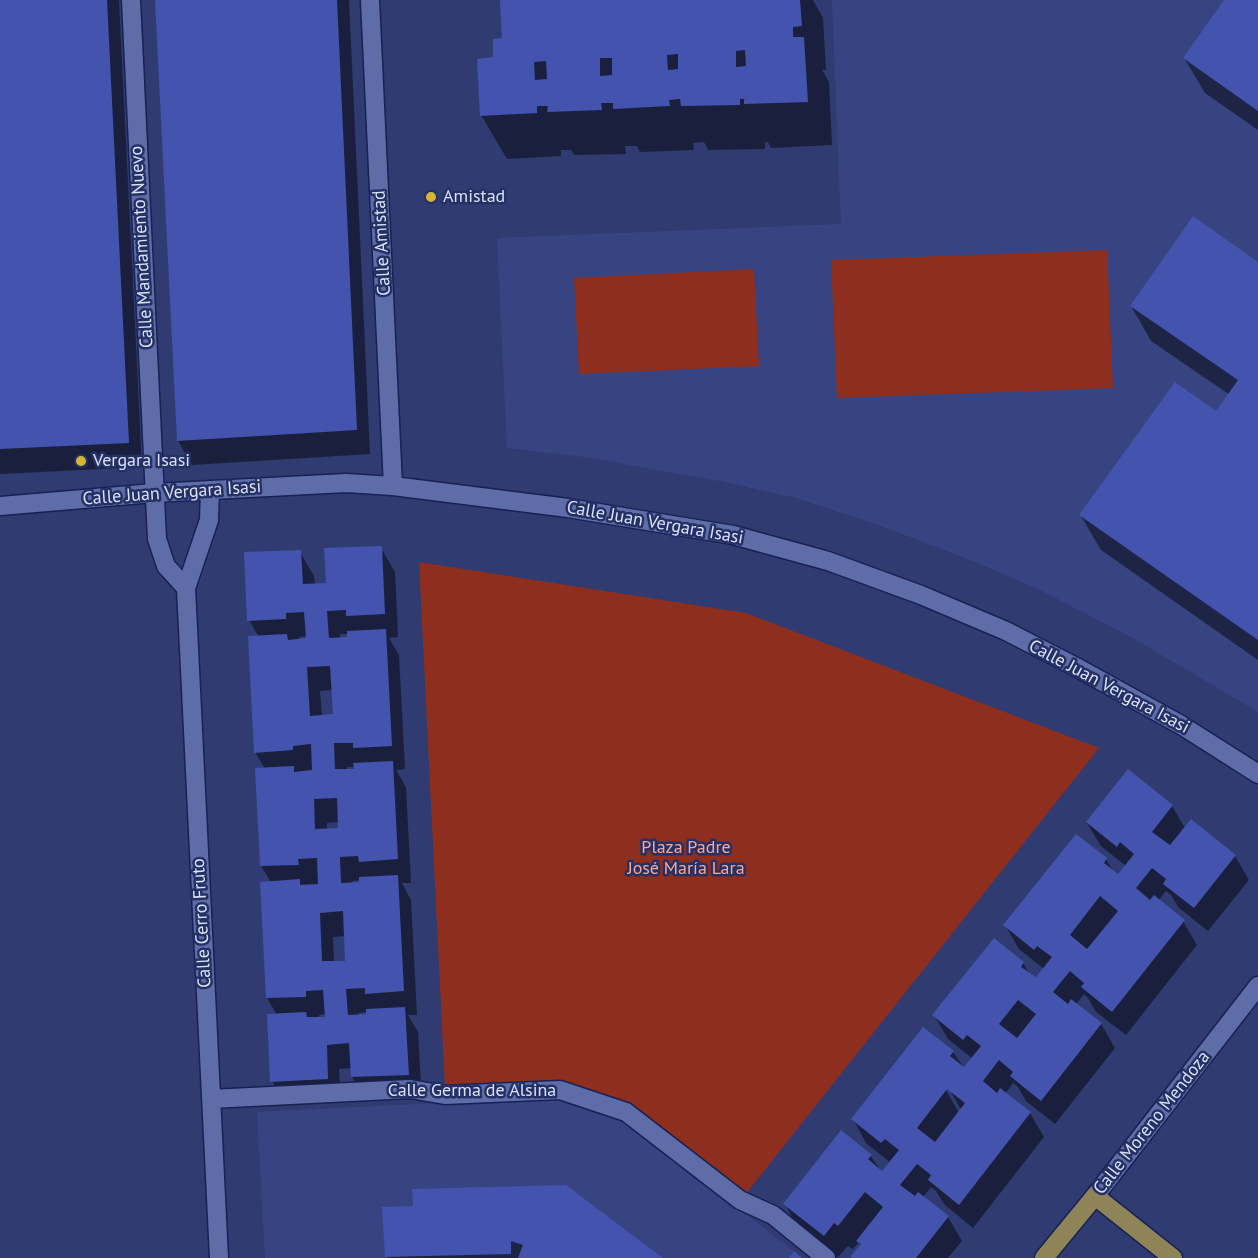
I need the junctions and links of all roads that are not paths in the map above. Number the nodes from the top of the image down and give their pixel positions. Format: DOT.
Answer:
graph roads {
  1 [pos="130,0"];
  2 [pos="370,0"];
  3 [pos="393,486"];
  4 [pos="210,490"];
  5 [pos="154,493"];
  6 [pos="0,506"];
  7 [pos="186,588"];
  8 [pos="1258,774"];
  9 [pos="1258,986"];
  10 [pos="211,1100"];
  11 [pos="1095,1196"];
  12 [pos="219,1258"];
  13 [pos="826,1258"];
  14 [pos="1044,1258"];
  15 [pos="1173,1258"];
  1 -- 5 [label="street, Calle Mandamiento Nuevo"];
  2 -- 3 [label="street, Calle Amistad"];
  3 -- 4 [label="street, Calle Juan Vergara Isasi"];
  3 -- 8 [label="street, Calle Juan Vergara Isasi"];
  4 -- 5 [label="street, Calle Juan Vergara Isasi"];
  4 -- 7 [label="street, Calle Cerro Fruto"];
  5 -- 6 [label="street, Calle Juan Vergara Isasi"];
  5 -- 7 [label="street"];
  7 -- 10 [label="street, Calle Cerro Fruto"];
  9 -- 11 [label="street, Calle Moreno Mendoza"];
  10 -- 12 [label="street, Calle Cerro Fruto"];
  10 -- 13 [label="street, Calle Germa de Alsina"];
  11 -- 14 [label="main road, Calle Moreno Mendoza"];
  11 -- 15 [label="main road"];
}
